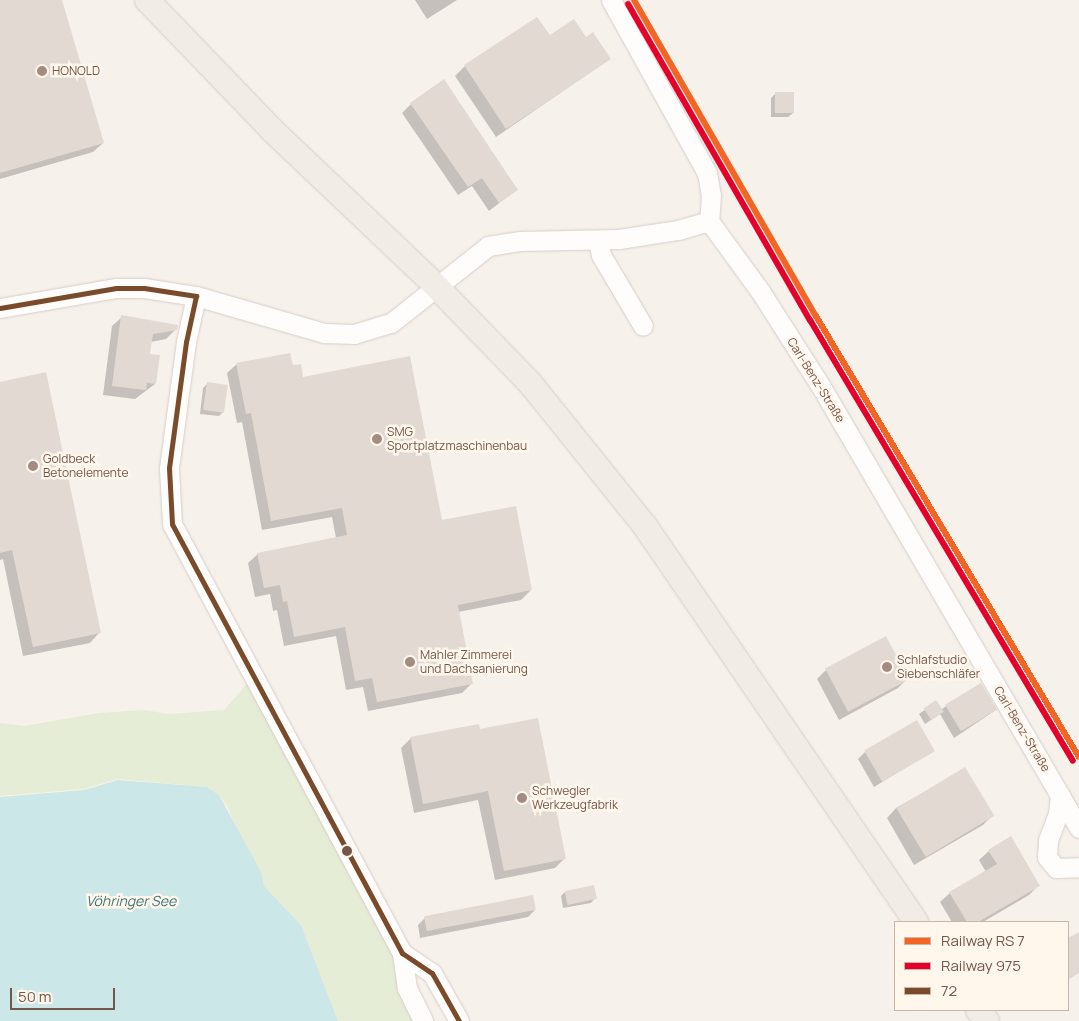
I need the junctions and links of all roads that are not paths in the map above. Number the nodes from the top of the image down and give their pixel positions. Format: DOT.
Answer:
graph roads {
  1 [pos="147,0"];
  2 [pos="611,0"];
  3 [pos="709,221"];
  4 [pos="598,240"];
  5 [pos="435,285"];
  6 [pos="196,296"];
  7 [pos="0,308"];
  8 [pos="643,326"];
  9 [pos="1060,795"];
  10 [pos="1079,828"];
  11 [pos="1079,867"];
  12 [pos="915,921"];
  13 [pos="402,953"];
  14 [pos="979,1011"];
  15 [pos="423,1021"];
  16 [pos="459,1021"];
  17 [pos="987,1021"];
  1 -- 5 [label="main road"];
  2 -- 3 [label="street"];
  3 -- 4 [label="street"];
  3 -- 9 [label="street, Carl-Benz-Straße"];
  4 -- 5 [label="street"];
  4 -- 8 [label="street"];
  5 -- 6 [label="street"];
  5 -- 12 [label="main road"];
  6 -- 7 [label="street"];
  6 -- 13 [label="street"];
  9 -- 10 [label="street, Carl-Benz-Straße"];
  9 -- 11 [label="street"];
  13 -- 15 [label="street"];
  13 -- 16 [label="street"];
  14 -- 17 [label="main road"];
}
